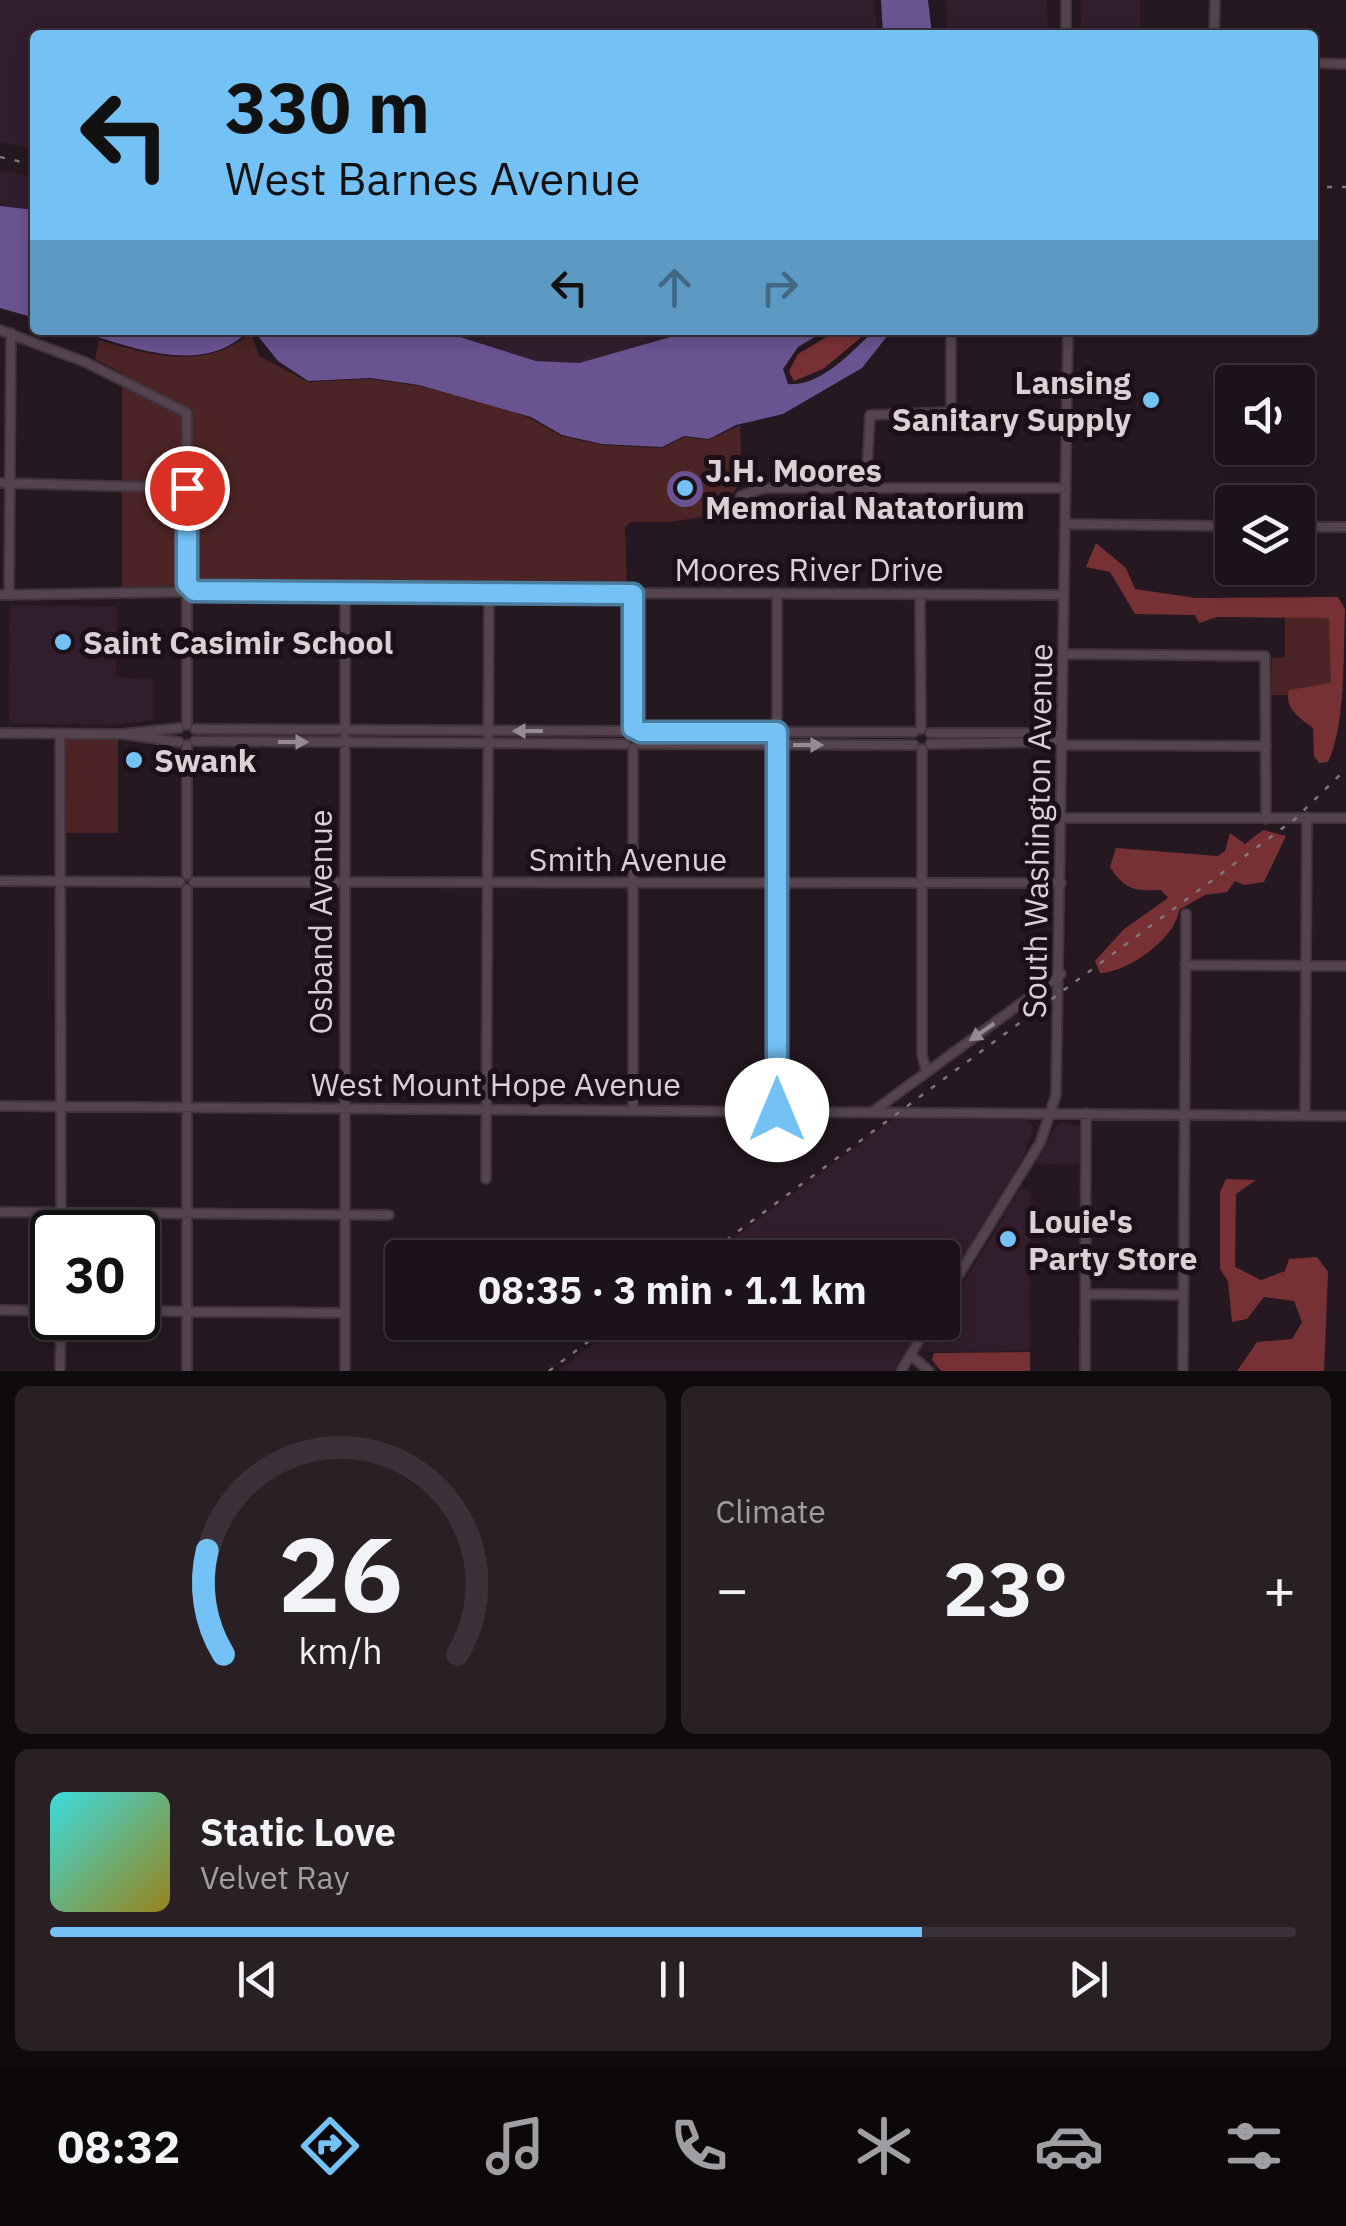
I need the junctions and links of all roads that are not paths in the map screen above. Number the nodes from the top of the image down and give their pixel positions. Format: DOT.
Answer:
graph roads {
  1 [pos="1066,0"];
  2 [pos="1215,0"];
  3 [pos="1066,30"];
  4 [pos="1214,30"];
  5 [pos="1318,64"];
  6 [pos="1346,64"];
  7 [pos="0,330"];
  8 [pos="11,333"];
  9 [pos="952,335"];
  10 [pos="1068,335"];
  11 [pos="5,483"];
  12 [pos="187,488"];
  13 [pos="866,488"];
  14 [pos="1066,488"];
  15 [pos="741,496"];
  16 [pos="1066,524"];
  17 [pos="1215,526"];
  18 [pos="1315,526"];
  19 [pos="1346,527"];
  20 [pos="191,588"];
  21 [pos="179,592"];
  22 [pos="345,593"];
  23 [pos="489,594"];
  24 [pos="633,594"];
  25 [pos="4,595"];
  26 [pos="777,595"];
  27 [pos="920,595"];
  28 [pos="1064,595"];
  29 [pos="187,600"];
  30 [pos="1064,654"];
  31 [pos="187,727"];
  32 [pos="345,730"];
  33 [pos="489,730"];
  34 [pos="633,730"];
  35 [pos="777,732"];
  36 [pos="0,733"];
  37 [pos="60,734"];
  38 [pos="122,734"];
  39 [pos="922,739"];
  40 [pos="346,742"];
  41 [pos="1062,742"];
  42 [pos="187,743"];
  43 [pos="490,743"];
  44 [pos="633,745"];
  45 [pos="777,745"];
  46 [pos="1266,746"];
  47 [pos="1062,818"];
  48 [pos="1307,818"];
  49 [pos="1346,818"];
  50 [pos="1266,820"];
  51 [pos="0,880"];
  52 [pos="61,881"];
  53 [pos="187,882"];
  54 [pos="345,882"];
  55 [pos="1061,883"];
  56 [pos="489,884"];
  57 [pos="633,884"];
  58 [pos="777,885"];
  59 [pos="922,885"];
  60 [pos="1186,914"];
  61 [pos="1185,965"];
  62 [pos="1306,966"];
  63 [pos="1346,966"];
  64 [pos="1061,974"];
  65 [pos="926,1071"];
  66 [pos="0,1106"];
  67 [pos="60,1107"];
  68 [pos="188,1108"];
  69 [pos="345,1108"];
  70 [pos="490,1109"];
  71 [pos="633,1109"];
  72 [pos="777,1110"];
  73 [pos="875,1110"];
  74 [pos="1052,1112"];
  75 [pos="1086,1113"];
  76 [pos="1184,1115"];
  77 [pos="1305,1116"];
  78 [pos="1346,1116"];
  79 [pos="486,1179"];
  80 [pos="61,1210"];
  81 [pos="0,1212"];
  82 [pos="30,1212"];
  83 [pos="160,1214"];
  84 [pos="187,1214"];
  85 [pos="346,1214"];
  86 [pos="389,1215"];
  87 [pos="960,1273"];
  88 [pos="1086,1294"];
  89 [pos="1183,1295"];
  90 [pos="0,1310"];
  91 [pos="30,1311"];
  92 [pos="160,1311"];
  93 [pos="187,1311"];
  94 [pos="345,1312"];
  95 [pos="61,1340"];
  96 [pos="920,1340"];
  97 [pos="911,1355"];
  98 [pos="60,1371"];
  99 [pos="187,1371"];
  100 [pos="345,1371"];
  101 [pos="901,1371"];
  102 [pos="929,1371"];
  103 [pos="1086,1371"];
  104 [pos="1183,1371"];
  1 -- 3 [label="street"];
  2 -- 4 [label="street"];
  5 -- 6 [label="street"];
  7 -- 8 [label="street"];
  8 -- 11 [label="street"];
  8 -- 12 [label="street"];
  9 -- 13 [label="street"];
  10 -- 14 [label="street, South Washington Avenue"];
  11 -- 12 [label="street"];
  11 -- 25 [label="street"];
  12 -- 20 [label="street"];
  13 -- 14 [label="street"];
  13 -- 15 [label="street"];
  14 -- 16 [label="street, South Washington Avenue"];
  16 -- 17 [label="street"];
  16 -- 28 [label="street, South Washington Avenue"];
  18 -- 19 [label="street"];
  20 -- 21 [label="street"];
  20 -- 22 [label="street, Moores River Drive"];
  20 -- 29 [label="street"];
  21 -- 25 [label="street"];
  21 -- 29 [label="street"];
  22 -- 23 [label="street, Moores River Drive"];
  22 -- 32 [label="street, Osband Avenue"];
  23 -- 24 [label="street, Moores River Drive"];
  23 -- 33 [label="street"];
  24 -- 26 [label="street, Moores River Drive"];
  24 -- 34 [label="street"];
  26 -- 27 [label="street, Moores River Drive"];
  26 -- 35 [label="street"];
  27 -- 28 [label="street, Moores River Drive"];
  27 -- 39 [label="street"];
  28 -- 30 [label="street, South Washington Avenue"];
  29 -- 31 [label="street"];
  30 -- 41 [label="street, South Washington Avenue"];
  30 -- 46 [label="street"];
  31 -- 32 [label="street"];
  31 -- 38 [label="street"];
  31 -- 42 [label="street"];
  31 -- 42 [label="street"];
  32 -- 33 [label="street"];
  32 -- 40 [label="street, Osband Avenue"];
  34 -- 33 [label="street, one-way"];
  33 -- 43 [label="street"];
  34 -- 35 [label="street"];
  34 -- 44 [label="street"];
  34 -- 44 [label="street"];
  35 -- 39 [label="street"];
  35 -- 45 [label="street"];
  36 -- 37 [label="street"];
  37 -- 38 [label="street"];
  37 -- 52 [label="street"];
  38 -- 42 [label="street"];
  39 -- 41 [label="street"];
  45 -- 39 [label="street, one-way"];
  39 -- 59 [label="street"];
  42 -- 40 [label="street, one-way"];
  40 -- 43 [label="street"];
  40 -- 54 [label="street, Osband Avenue"];
  41 -- 46 [label="street"];
  41 -- 47 [label="street, South Washington Avenue"];
  42 -- 53 [label="street"];
  43 -- 44 [label="street"];
  43 -- 56 [label="street"];
  44 -- 45 [label="street"];
  44 -- 57 [label="street"];
  45 -- 58 [label="street"];
  46 -- 50 [label="street"];
  47 -- 50 [label="street"];
  47 -- 55 [label="street, South Washington Avenue"];
  48 -- 49 [label="street"];
  48 -- 50 [label="street"];
  48 -- 62 [label="street"];
  51 -- 52 [label="street, Smith Avenue"];
  52 -- 53 [label="street, Smith Avenue"];
  52 -- 67 [label="street"];
  53 -- 54 [label="street, Smith Avenue"];
  53 -- 68 [label="street"];
  54 -- 56 [label="street, Smith Avenue"];
  54 -- 69 [label="street, Osband Avenue"];
  55 -- 59 [label="street, Smith Avenue"];
  55 -- 64 [label="street, South Washington Avenue"];
  56 -- 57 [label="street, Smith Avenue"];
  56 -- 70 [label="street"];
  57 -- 58 [label="street, Smith Avenue"];
  57 -- 71 [label="street"];
  58 -- 59 [label="street, Smith Avenue"];
  58 -- 72 [label="street"];
  59 -- 65 [label="street"];
  60 -- 61 [label="street"];
  61 -- 62 [label="street"];
  61 -- 76 [label="street"];
  62 -- 63 [label="street"];
  62 -- 77 [label="street"];
  64 -- 65 [label="street, one-way"];
  64 -- 74 [label="street, South Washington Avenue"];
  65 -- 73 [label="street"];
  66 -- 67 [label="street, West Mount Hope Avenue"];
  67 -- 68 [label="street, West Mount Hope Avenue"];
  67 -- 80 [label="street"];
  68 -- 69 [label="street, West Mount Hope Avenue"];
  68 -- 84 [label="street"];
  69 -- 70 [label="street, West Mount Hope Avenue"];
  69 -- 85 [label="street, Osband Avenue"];
  70 -- 71 [label="street, West Mount Hope Avenue"];
  70 -- 79 [label="street"];
  71 -- 72 [label="street, West Mount Hope Avenue"];
  72 -- 73 [label="street, West Mount Hope Avenue"];
  73 -- 74 [label="street, West Mount Hope Avenue"];
  74 -- 75 [label="street, West Mount Hope Avenue"];
  74 -- 87 [label="street, South Washington Avenue"];
  75 -- 76 [label="street, West Mount Hope Avenue"];
  75 -- 88 [label="street"];
  76 -- 77 [label="street, West Mount Hope Avenue"];
  76 -- 89 [label="street"];
  77 -- 78 [label="street, West Mount Hope Avenue"];
  81 -- 82 [label="street"];
  83 -- 84 [label="street"];
  84 -- 85 [label="street"];
  84 -- 93 [label="street"];
  85 -- 86 [label="street"];
  85 -- 94 [label="street, Osband Avenue"];
  88 -- 89 [label="street"];
  88 -- 103 [label="street"];
  89 -- 104 [label="street"];
  90 -- 91 [label="street"];
  92 -- 93 [label="street"];
  93 -- 94 [label="street"];
  93 -- 99 [label="street"];
  94 -- 100 [label="street, Osband Avenue"];
  95 -- 98 [label="street"];
  96 -- 97 [label="street"];
  97 -- 101 [label="street"];
  97 -- 102 [label="street"];
}
